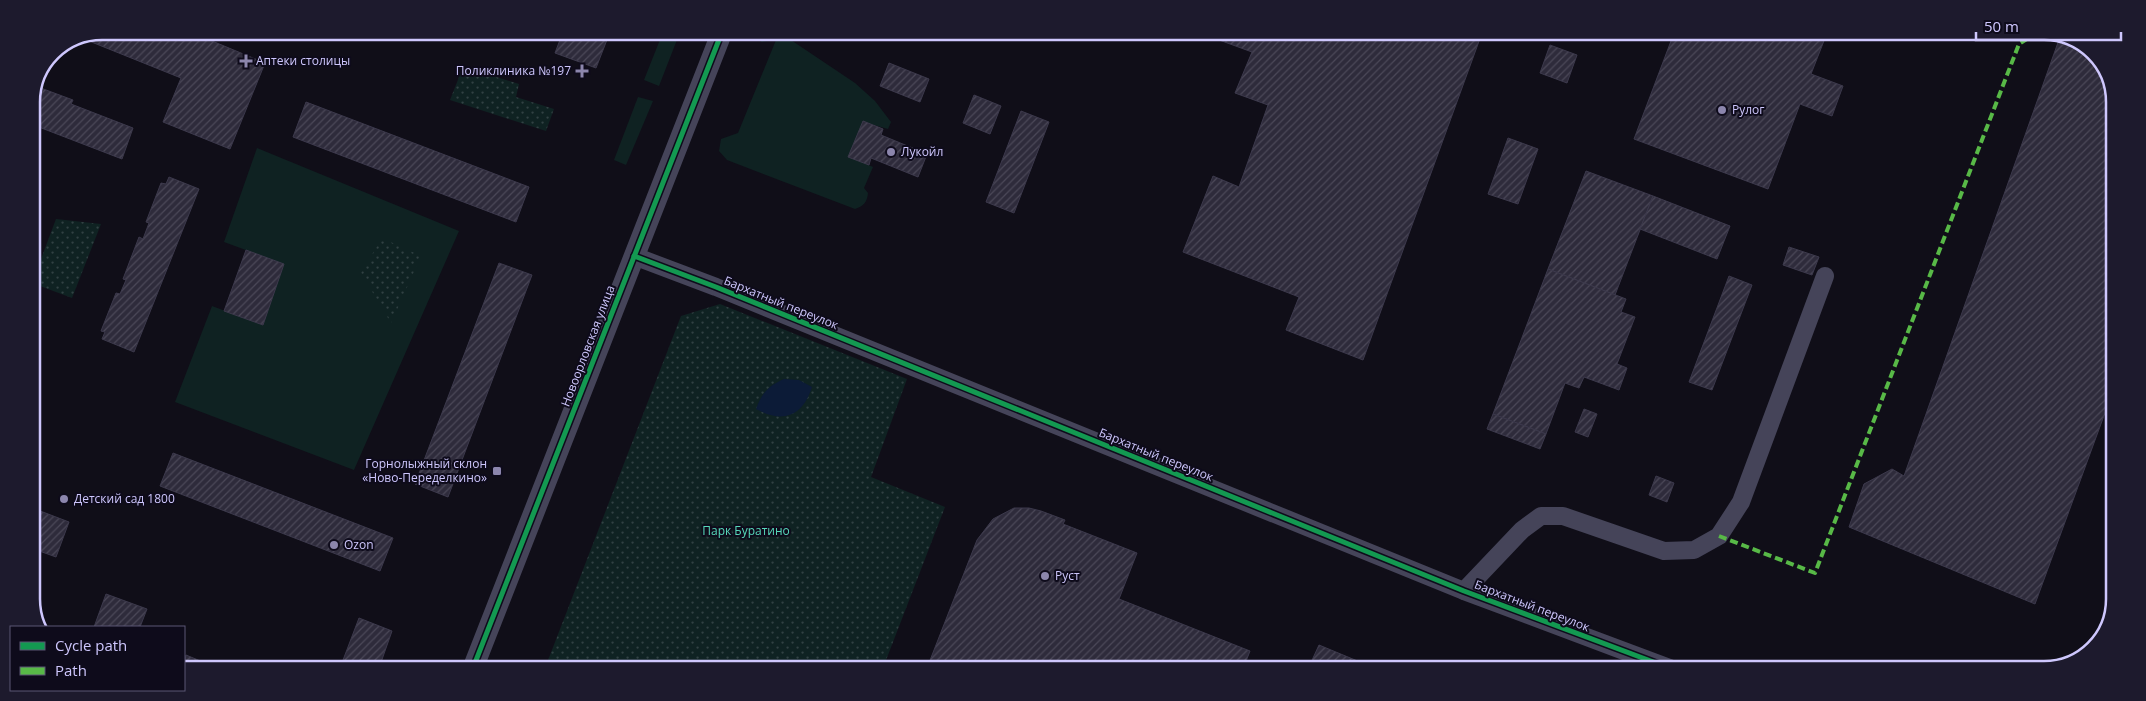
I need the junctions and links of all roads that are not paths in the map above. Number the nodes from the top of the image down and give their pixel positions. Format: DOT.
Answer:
graph roads {
  1 [pos="719,40"];
  2 [pos="634,256"];
  3 [pos="1825,276"];
  4 [pos="1464,591"];
  5 [pos="476,661"];
  6 [pos="1651,661"];
  1 -- 2 [label="street, Новоорловская улица"];
  2 -- 4 [label="street, Бархатный переулок"];
  2 -- 5 [label="street, Новоорловская улица"];
  3 -- 4 [label="street"];
  4 -- 6 [label="street, Бархатный переулок"];
}
